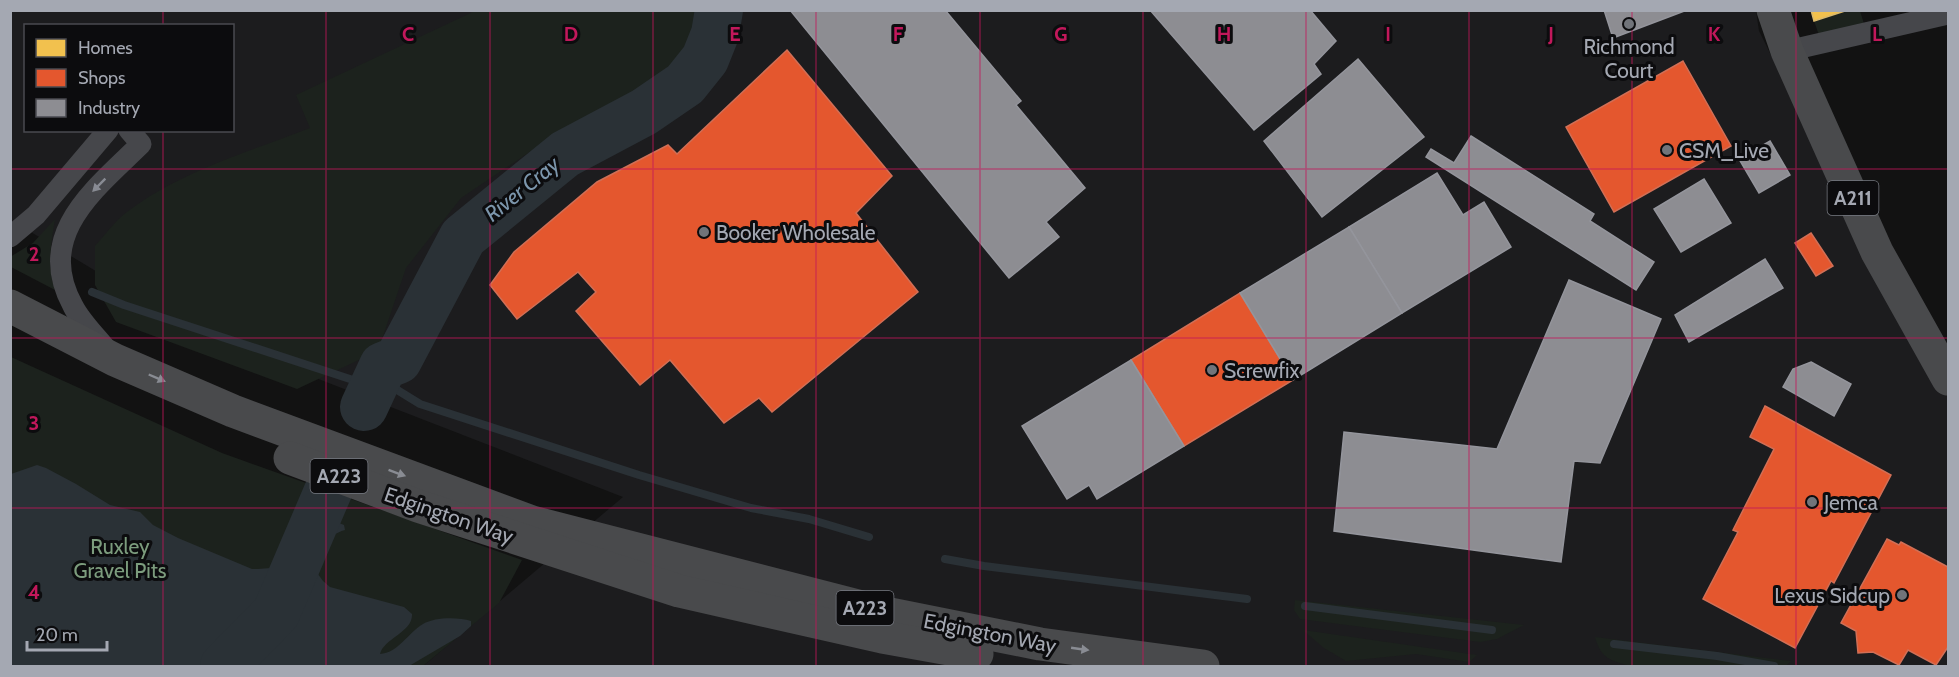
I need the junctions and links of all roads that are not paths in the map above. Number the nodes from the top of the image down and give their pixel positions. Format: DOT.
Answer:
graph roads {
  1 [pos="1773,10"];
  2 [pos="1948,14"];
  3 [pos="1787,51"];
  4 [pos="106,132"];
  5 [pos="135,137"];
  6 [pos="10,237"];
  7 [pos="10,306"];
  8 [pos="10,329"];
  9 [pos="115,360"];
  10 [pos="1948,379"];
  11 [pos="532,522"];
  12 [pos="802,619"];
  13 [pos="884,625"];
  14 [pos="1047,666"];
  15 [pos="1203,666"];
  1 -- 3 [label="main road, A211"];
  2 -- 3 [label="street"];
  3 -- 10 [label="main road, A211"];
  4 -- 6 [label="street"];
  5 -- 9 [label="street, one-way"];
  7 -- 9 [label="main road, Edgington Way / A223"];
  8 -- 12 [label="main road, Edgington Way / A223"];
  9 -- 11 [label="main road, Edgington Way / A223, one-way"];
  11 -- 12 [label="main road, Edgington Way / A223"];
  11 -- 13 [label="main road, Edgington Way / A223"];
  12 -- 13 [label="main road, Edgington Way / A223"];
  13 -- 14 [label="main road, Edgington Way / A223"];
  13 -- 15 [label="main road, Edgington Way / A223, one-way"];
}
